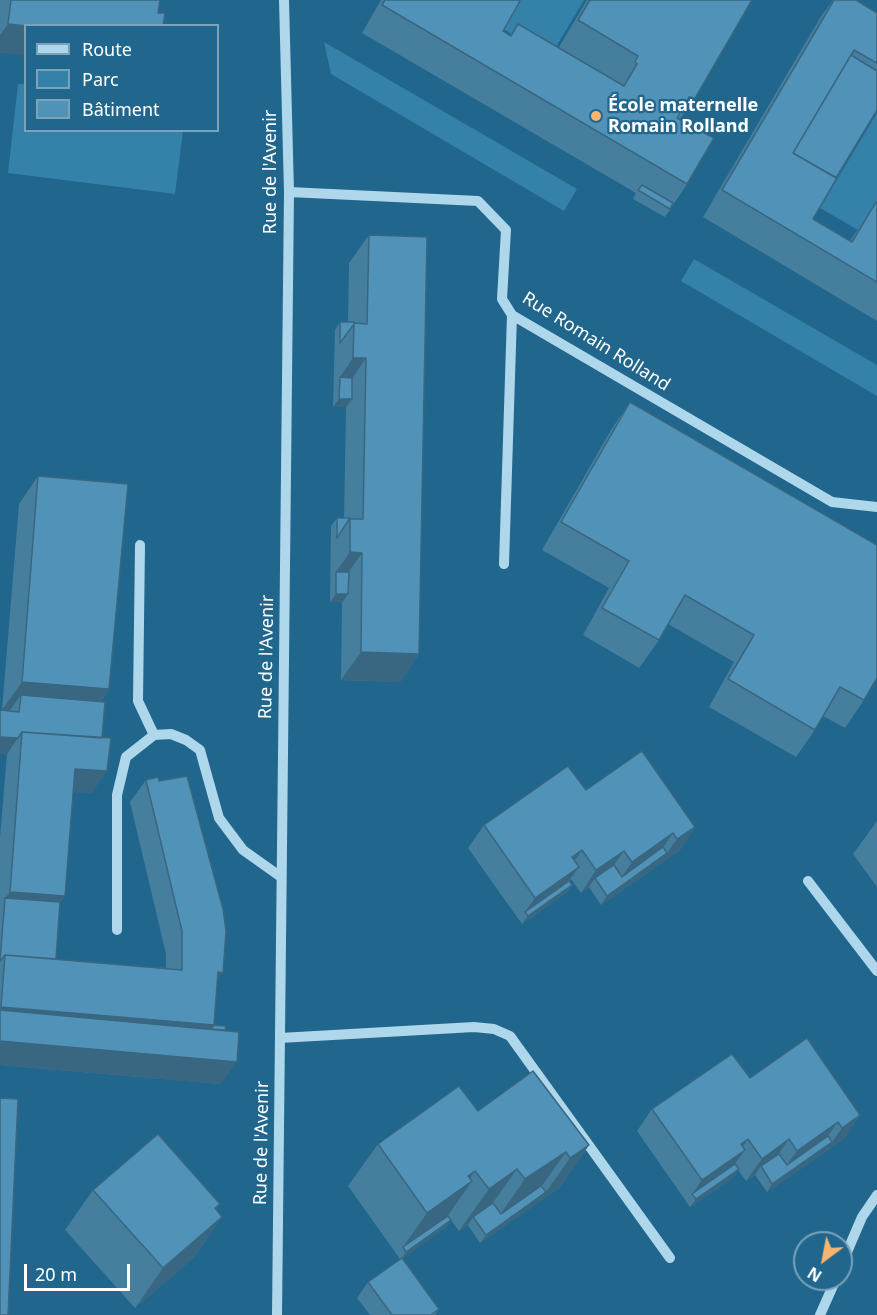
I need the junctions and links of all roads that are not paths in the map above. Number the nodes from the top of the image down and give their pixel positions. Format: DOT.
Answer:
graph roads {
  1 [pos="284,0"];
  2 [pos="289,192"];
  3 [pos="512,315"];
  4 [pos="877,507"];
  5 [pos="140,545"];
  6 [pos="504,564"];
  7 [pos="154,735"];
  8 [pos="281,877"];
  9 [pos="808,881"];
  10 [pos="117,930"];
  11 [pos="876,967"];
  12 [pos="280,1038"];
  13 [pos="877,1195"];
  14 [pos="853,1238"];
  15 [pos="670,1258"];
  16 [pos="831,1291"];
  17 [pos="277,1315"];
  18 [pos="820,1315"];
  1 -- 2 [label="street, Rue de l'Avenir"];
  2 -- 3 [label="street, Rue Romain Rolland"];
  2 -- 8 [label="street, Rue de l'Avenir"];
  3 -- 4 [label="street, Rue Romain Rolland"];
  3 -- 6 [label="street"];
  5 -- 7 [label="street"];
  7 -- 8 [label="street"];
  7 -- 10 [label="street"];
  8 -- 12 [label="street, Rue de l'Avenir"];
  9 -- 11 [label="street"];
  12 -- 15 [label="street"];
  12 -- 17 [label="street, Rue de l'Avenir"];
  13 -- 14 [label="street"];
  16 -- 18 [label="street"];
}
